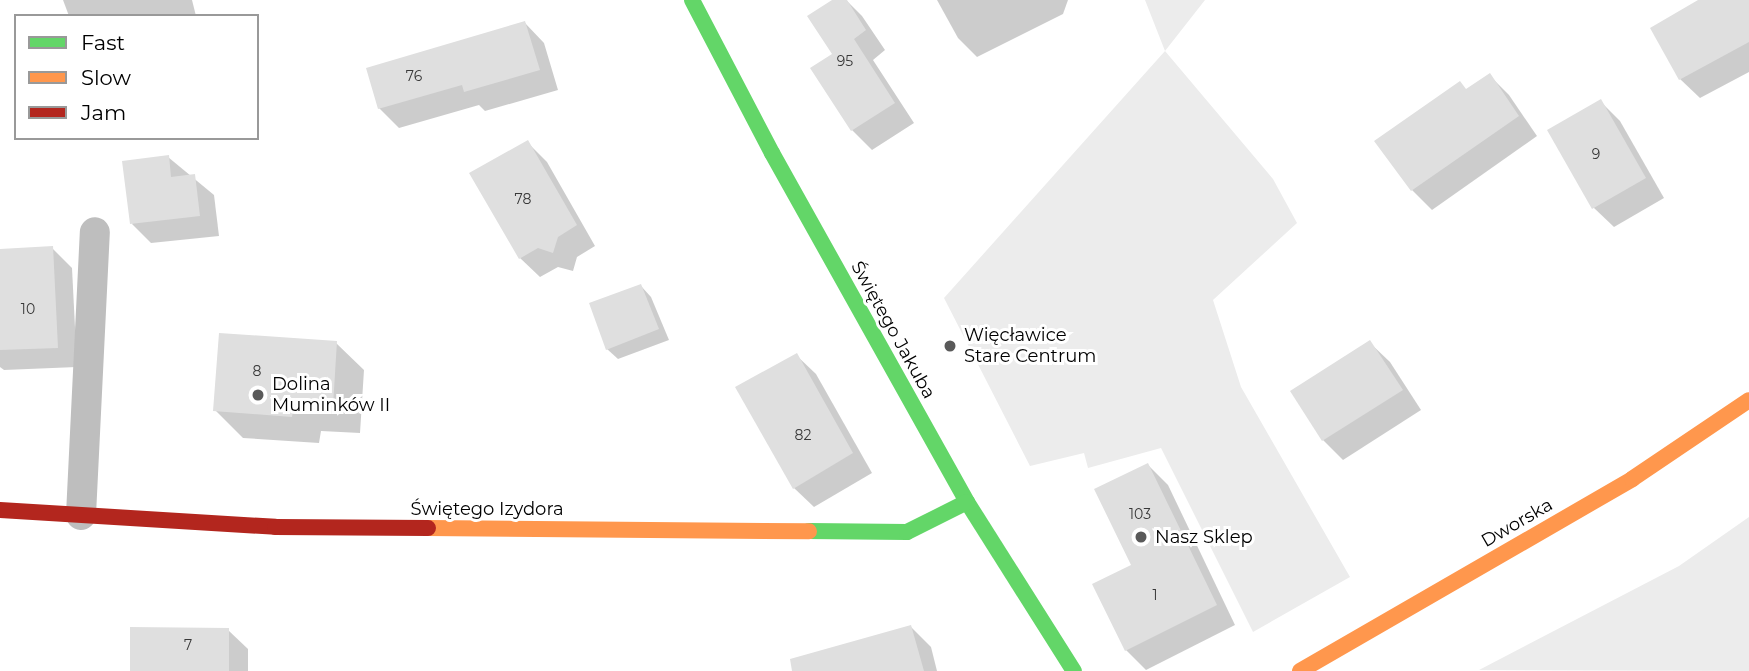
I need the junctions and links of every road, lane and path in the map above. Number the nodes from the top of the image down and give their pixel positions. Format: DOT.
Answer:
graph roads {
  1 [pos="692,0"];
  2 [pos="95,232"];
  3 [pos="1749,400"];
  4 [pos="967,502"];
  5 [pos="0,510"];
  6 [pos="80,515"];
  7 [pos="1074,671"];
  8 [pos="1300,671"];
  1 -- 4 [label="street, Świętego Jakuba"];
  2 -- 6 [label="lane"];
  3 -- 8 [label="street, Dworska"];
  4 -- 6 [label="street, Świętego Izydora"];
  4 -- 7 [label="street, Świętego Jakuba"];
  5 -- 6 [label="street, Świętego Izydora"];
}
